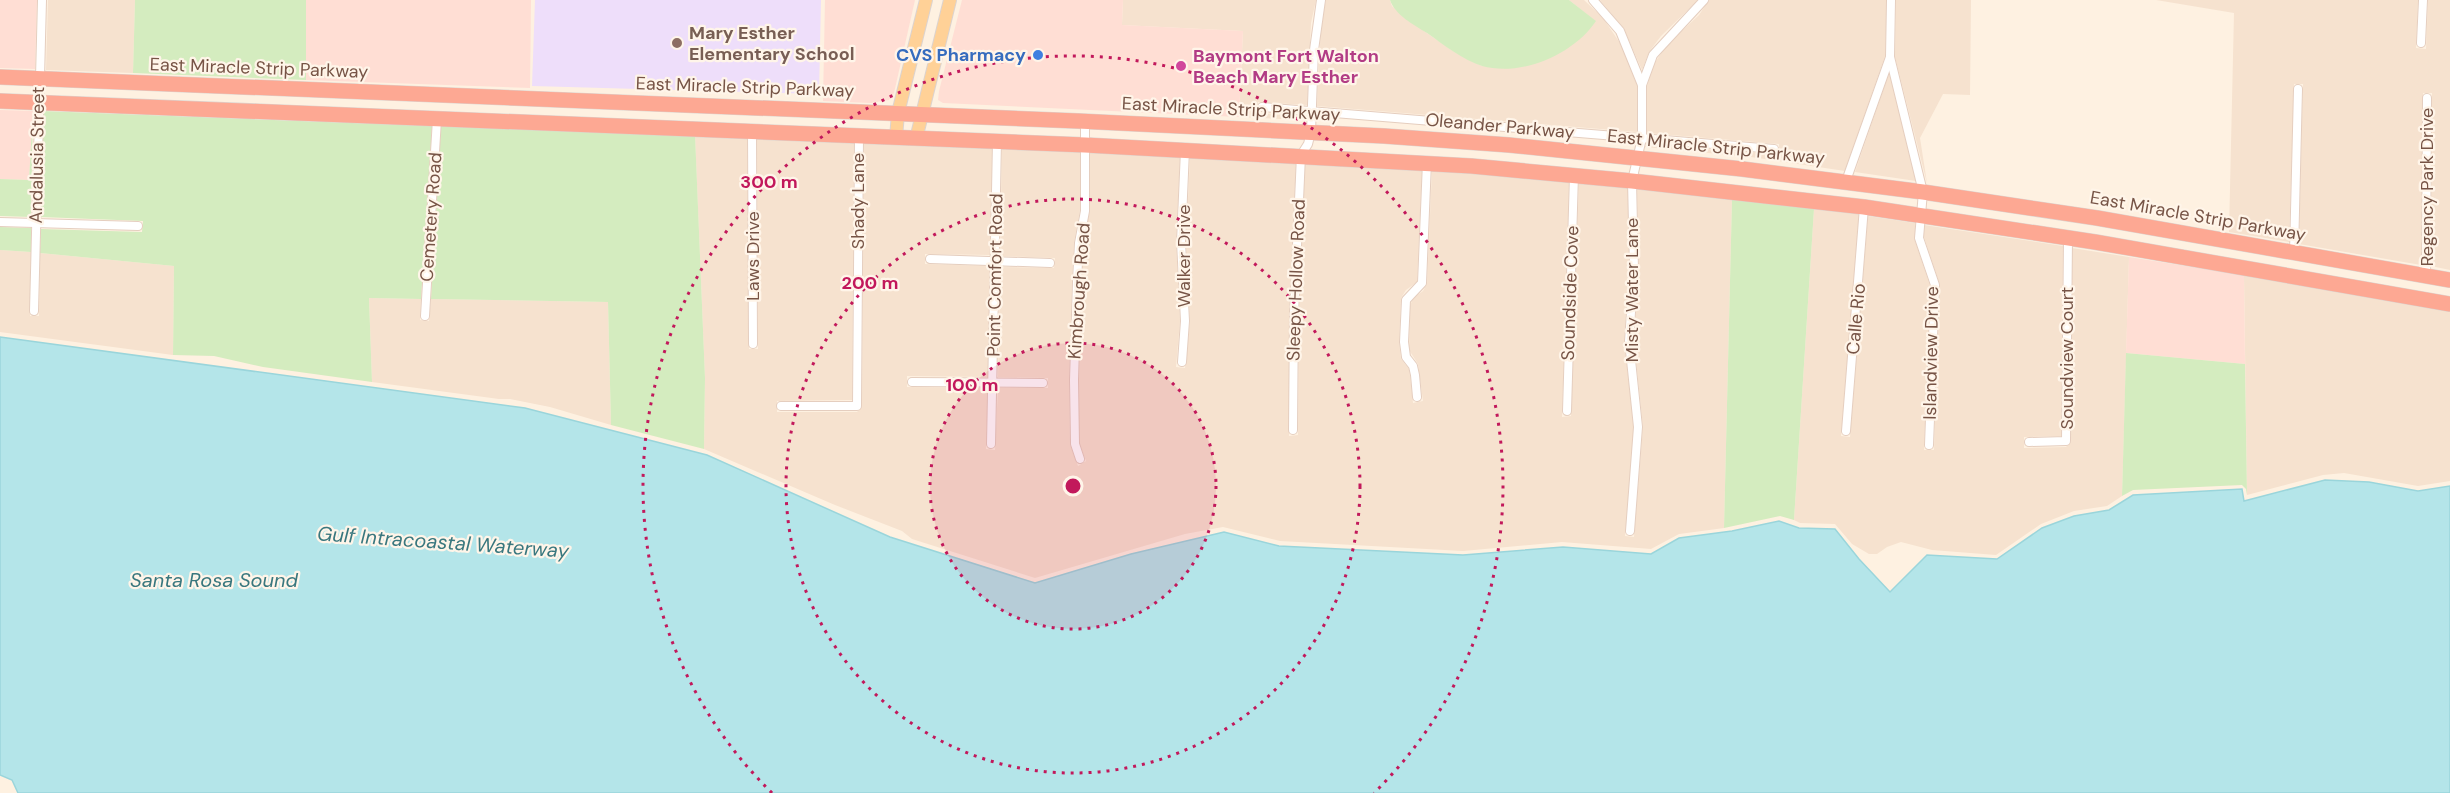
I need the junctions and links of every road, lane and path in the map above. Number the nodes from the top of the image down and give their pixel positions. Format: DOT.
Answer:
graph roads {
  1 [pos="42,0"];
  2 [pos="926,0"];
  3 [pos="950,0"];
  4 [pos="1321,0"];
  5 [pos="1593,0"];
  6 [pos="1704,0"];
  7 [pos="1891,0"];
  8 [pos="2423,0"];
  9 [pos="2421,43"];
  10 [pos="1890,57"];
  11 [pos="0,77"];
  12 [pos="39,79"];
  13 [pos="1642,85"];
  14 [pos="2298,89"];
  15 [pos="2427,98"];
  16 [pos="0,101"];
  17 [pos="39,103"];
  18 [pos="1262,107"];
  19 [pos="1312,111"];
  20 [pos="898,113"];
  21 [pos="922,114"];
  22 [pos="437,119"];
  23 [pos="1085,121"];
  24 [pos="752,131"];
  25 [pos="1311,132"];
  26 [pos="859,136"];
  27 [pos="896,138"];
  28 [pos="1642,138"];
  29 [pos="916,139"];
  30 [pos="997,141"];
  31 [pos="1085,145"];
  32 [pos="1774,149"];
  33 [pos="1185,150"];
  34 [pos="1300,155"];
  35 [pos="1638,157"];
  36 [pos="1427,162"];
  37 [pos="1574,175"];
  38 [pos="1632,181"];
  39 [pos="1846,181"];
  40 [pos="1923,192"];
  41 [pos="1864,207"];
  42 [pos="1920,216"];
  43 [pos="0,222"];
  44 [pos="36,223"];
  45 [pos="138,226"];
  46 [pos="2156,229"];
  47 [pos="2068,237"];
  48 [pos="2153,252"];
  49 [pos="2294,252"];
  50 [pos="930,260"];
  51 [pos="995,261"];
  52 [pos="1050,263"];
  53 [pos="2426,276"];
  54 [pos="2450,280"];
  55 [pos="2422,299"];
  56 [pos="2450,304"];
  57 [pos="34,311"];
  58 [pos="425,316"];
  59 [pos="753,344"];
  60 [pos="1182,362"];
  61 [pos="912,382"];
  62 [pos="993,383"];
  63 [pos="1043,383"];
  64 [pos="1417,397"];
  65 [pos="781,406"];
  66 [pos="1567,411"];
  67 [pos="1293,430"];
  68 [pos="1846,431"];
  69 [pos="2029,442"];
  70 [pos="991,444"];
  71 [pos="1929,445"];
  72 [pos="1080,459"];
  73 [pos="1630,531"];
  1 -- 12 [label="street, Andalusia Street"];
  2 -- 20 [label="main road"];
  3 -- 21 [label="main road"];
  4 -- 19 [label="street"];
  5 -- 13 [label="street"];
  6 -- 13 [label="street"];
  7 -- 10 [label="street"];
  8 -- 9 [label="street"];
  10 -- 39 [label="street"];
  10 -- 40 [label="street"];
  11 -- 12 [label="highway, East Miracle Strip Parkway"];
  12 -- 17 [label="street, Andalusia Street"];
  12 -- 20 [label="highway, East Miracle Strip Parkway"];
  13 -- 28 [label="street, Misty Water Lane"];
  14 -- 49 [label="street"];
  15 -- 53 [label="street, Regency Park Drive"];
  16 -- 17 [label="highway"];
  17 -- 22 [label="highway"];
  17 -- 44 [label="street, Andalusia Street"];
  18 -- 19 [label="street, Oleander Parkway"];
  19 -- 25 [label="street"];
  19 -- 28 [label="street, Oleander Parkway"];
  20 -- 21 [label="highway, East Miracle Strip Parkway"];
  20 -- 27 [label="main road"];
  21 -- 23 [label="highway, East Miracle Strip Parkway"];
  21 -- 29 [label="main road"];
  22 -- 24 [label="highway"];
  22 -- 58 [label="street, Cemetery Road"];
  23 -- 25 [label="highway, East Miracle Strip Parkway"];
  23 -- 31 [label="street, Kimbrough Road"];
  24 -- 26 [label="highway"];
  24 -- 59 [label="street, Laws Drive"];
  25 -- 34 [label="street, Sleepy Hollow Road"];
  25 -- 35 [label="highway, East Miracle Strip Parkway"];
  26 -- 27 [label="highway"];
  26 -- 65 [label="street, Shady Lane"];
  27 -- 29 [label="highway"];
  28 -- 32 [label="street, Oleander Parkway"];
  28 -- 35 [label="street, Misty Water Lane"];
  29 -- 30 [label="highway"];
  30 -- 31 [label="highway"];
  30 -- 51 [label="street, Point Comfort Road"];
  31 -- 33 [label="highway"];
  31 -- 72 [label="street, Kimbrough Road"];
  33 -- 34 [label="highway"];
  33 -- 60 [label="street, Walker Drive"];
  34 -- 36 [label="highway"];
  34 -- 67 [label="street, Sleepy Hollow Road"];
  35 -- 38 [label="street, Misty Water Lane"];
  35 -- 39 [label="highway, East Miracle Strip Parkway"];
  36 -- 37 [label="highway"];
  36 -- 64 [label="street"];
  37 -- 38 [label="highway"];
  37 -- 66 [label="street, Soundside Cove"];
  38 -- 41 [label="highway"];
  38 -- 73 [label="street, Misty Water Lane"];
  39 -- 40 [label="highway, East Miracle Strip Parkway"];
  40 -- 42 [label="street, Islandview Drive"];
  40 -- 46 [label="highway, East Miracle Strip Parkway"];
  41 -- 42 [label="highway"];
  41 -- 68 [label="street, Calle Rio"];
  42 -- 47 [label="highway"];
  42 -- 71 [label="street, Islandview Drive"];
  43 -- 44 [label="street"];
  44 -- 45 [label="street"];
  44 -- 57 [label="street, Andalusia Street"];
  46 -- 48 [label="highway"];
  46 -- 49 [label="highway, East Miracle Strip Parkway"];
  47 -- 48 [label="highway"];
  47 -- 69 [label="street, Soundview Court"];
  48 -- 55 [label="highway"];
  49 -- 53 [label="highway, East Miracle Strip Parkway"];
  50 -- 51 [label="street"];
  51 -- 52 [label="street"];
  51 -- 62 [label="street, Point Comfort Road"];
  53 -- 54 [label="highway, East Miracle Strip Parkway"];
  53 -- 55 [label="highway"];
  55 -- 56 [label="highway"];
  61 -- 62 [label="street"];
  62 -- 63 [label="street"];
  62 -- 70 [label="street, Point Comfort Road"];
}
